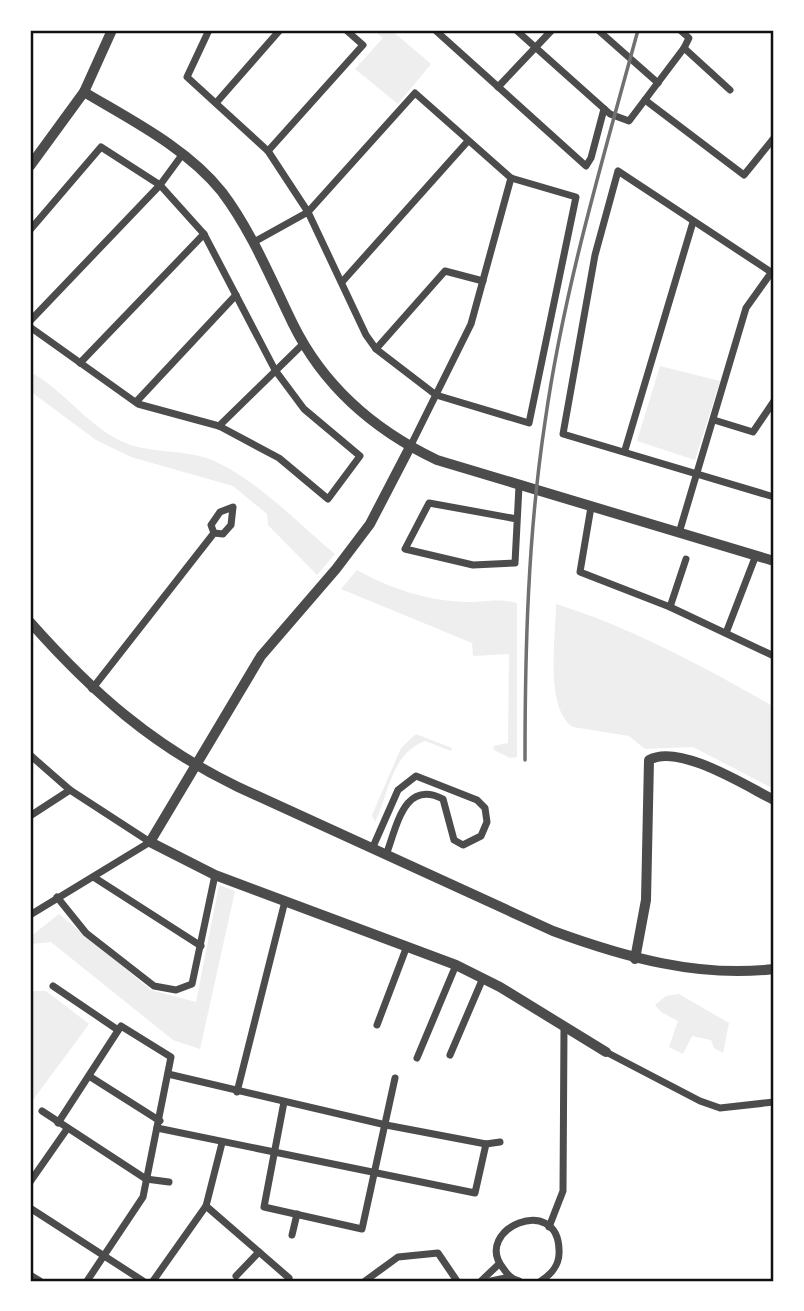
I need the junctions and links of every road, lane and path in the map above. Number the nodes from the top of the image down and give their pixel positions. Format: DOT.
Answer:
graph roads {
  1 [pos="112,30"];
  2 [pos="209,30"];
  3 [pos="280,30"];
  4 [pos="346,30"];
  5 [pos="435,30"];
  6 [pos="516,30"];
  7 [pos="552,30"];
  8 [pos="598,30"];
  9 [pos="680,30"];
  10 [pos="536,48"];
  11 [pos="684,48"];
  12 [pos="658,83"];
  13 [pos="498,87"];
  14 [pos="730,90"];
  15 [pos="84,92"];
  16 [pos="645,100"];
  17 [pos="216,103"];
  18 [pos="604,109"];
  19 [pos="774,138"];
  20 [pos="468,141"];
  21 [pos="268,151"];
  22 [pos="182,155"];
  23 [pos="30,166"];
  24 [pos="510,178"];
  25 [pos="160,185"];
  26 [pos="308,212"];
  27 [pos="693,222"];
  28 [pos="30,230"];
  29 [pos="204,234"];
  30 [pos="254,242"];
  31 [pos="773,274"];
  32 [pos="483,281"];
  33 [pos="342,282"];
  34 [pos="236,295"];
  35 [pos="30,321"];
  36 [pos="30,327"];
  37 [pos="304,342"];
  38 [pos="376,349"];
  39 [pos="80,363"];
  40 [pos="275,370"];
  41 [pos="436,396"];
  42 [pos="774,401"];
  43 [pos="136,402"];
  44 [pos="714,420"];
  45 [pos="219,426"];
  46 [pos="410,447"];
  47 [pos="625,450"];
  48 [pos="697,475"];
  49 [pos="519,486"];
  50 [pos="774,497"];
  51 [pos="591,507"];
  52 [pos="517,519"];
  53 [pos="214,533"];
  54 [pos="679,533"];
  55 [pos="755,555"];
  56 [pos="686,559"];
  57 [pos="774,561"];
  58 [pos="670,607"];
  59 [pos="30,622"];
  60 [pos="726,633"];
  61 [pos="774,656"];
  62 [pos="92,689"];
  63 [pos="30,755"];
  64 [pos="194,766"];
  65 [pos="70,790"];
  66 [pos="774,800"];
  67 [pos="30,816"];
  68 [pos="150,842"];
  69 [pos="372,849"];
  70 [pos="386,855"];
  71 [pos="215,875"];
  72 [pos="95,878"];
  73 [pos="57,897"];
  74 [pos="285,901"];
  75 [pos="30,915"];
  76 [pos="201,946"];
  77 [pos="407,946"];
  78 [pos="635,959"];
  79 [pos="456,965"];
  80 [pos="774,969"];
  81 [pos="483,978"];
  82 [pos="53,986"];
  83 [pos="377,1025"];
  84 [pos="564,1028"];
  85 [pos="118,1030"];
  86 [pos="606,1052"];
  87 [pos="450,1055"];
  88 [pos="417,1058"];
  89 [pos="168,1074"];
  90 [pos="89,1076"];
  91 [pos="395,1078"];
  92 [pos="237,1092"];
  93 [pos="284,1102"];
  94 [pos="774,1102"];
  95 [pos="42,1111"];
  96 [pos="58,1123"];
  97 [pos="159,1124"];
  98 [pos="386,1125"];
  99 [pos="67,1129"];
  100 [pos="500,1142"];
  101 [pos="222,1143"];
  102 [pos="486,1144"];
  103 [pos="274,1153"];
  104 [pos="375,1173"];
  105 [pos="146,1179"];
  106 [pos="30,1182"];
  107 [pos="169,1182"];
  108 [pos="206,1206"];
  109 [pos="30,1208"];
  110 [pos="297,1214"];
  111 [pos="549,1227"];
  112 [pos="292,1235"];
  113 [pos="259,1252"];
  114 [pos="104,1255"];
  115 [pos="499,1264"];
  116 [pos="30,1275"];
  117 [pos="236,1276"];
  118 [pos="510,1277"];
  119 [pos="289,1278"];
  120 [pos="40,1281"];
  121 [pos="87,1281"];
  122 [pos="143,1281"];
  123 [pos="153,1281"];
  124 [pos="365,1281"];
  125 [pos="457,1281"];
  126 [pos="481,1281"];
  127 [pos="491,1281"];
  128 [pos="519,1281"];
  129 [pos="541,1281"];
  1 -- 15 [label="street"];
  2 -- 17 [label="street"];
  3 -- 17 [label="street"];
  4 -- 21 [label="street"];
  5 -- 13 [label="street"];
  6 -- 10 [label="street"];
  7 -- 10 [label="street"];
  8 -- 12 [label="street"];
  9 -- 11 [label="street"];
  10 -- 13 [label="street"];
  10 -- 18 [label="street"];
  11 -- 12 [label="street"];
  11 -- 14 [label="street"];
  12 -- 16 [label="street"];
  13 -- 18 [label="street"];
  15 -- 22 [label="street"];
  15 -- 23 [label="street"];
  16 -- 18 [label="street"];
  16 -- 19 [label="street"];
  17 -- 21 [label="street"];
  20 -- 24 [label="street"];
  20 -- 26 [label="street"];
  20 -- 33 [label="street"];
  21 -- 26 [label="street"];
  22 -- 25 [label="street"];
  22 -- 30 [label="street"];
  24 -- 32 [label="street"];
  24 -- 41 [label="street"];
  25 -- 28 [label="street"];
  25 -- 29 [label="street"];
  25 -- 35 [label="street"];
  26 -- 30 [label="street"];
  26 -- 33 [label="street"];
  27 -- 31 [label="street"];
  27 -- 47 [label="street"];
  27 -- 47 [label="street"];
  29 -- 34 [label="street"];
  29 -- 39 [label="street"];
  30 -- 37 [label="street"];
  31 -- 44 [label="street"];
  32 -- 38 [label="street"];
  32 -- 41 [label="street"];
  33 -- 38 [label="street"];
  34 -- 40 [label="street"];
  34 -- 43 [label="street"];
  36 -- 39 [label="street"];
  37 -- 40 [label="street"];
  37 -- 46 [label="street"];
  38 -- 41 [label="street"];
  39 -- 43 [label="street"];
  40 -- 45 [label="street"];
  40 -- 45 [label="street"];
  41 -- 46 [label="street"];
  42 -- 44 [label="street"];
  43 -- 45 [label="street"];
  44 -- 48 [label="street"];
  46 -- 49 [label="street"];
  46 -- 64 [label="street"];
  47 -- 48 [label="street"];
  48 -- 50 [label="street"];
  48 -- 54 [label="street"];
  49 -- 51 [label="street"];
  49 -- 52 [label="street"];
  51 -- 54 [label="street"];
  51 -- 58 [label="street"];
  52 -- 52 [label="street"];
  53 -- 62 [label="street"];
  54 -- 55 [label="street"];
  55 -- 57 [label="street"];
  55 -- 60 [label="street"];
  56 -- 58 [label="street"];
  58 -- 60 [label="street"];
  59 -- 62 [label="street"];
  60 -- 61 [label="street"];
  62 -- 64 [label="street"];
  63 -- 65 [label="street"];
  64 -- 68 [label="street"];
  64 -- 69 [label="street"];
  65 -- 67 [label="street"];
  65 -- 68 [label="street"];
  66 -- 78 [label="street"];
  68 -- 71 [label="street"];
  68 -- 72 [label="street"];
  69 -- 70 [label="street"];
  69 -- 70 [label="street"];
  70 -- 78 [label="street"];
  71 -- 74 [label="street"];
  71 -- 76 [label="street"];
  72 -- 73 [label="street"];
  72 -- 76 [label="street"];
  73 -- 75 [label="street"];
  73 -- 76 [label="street"];
  74 -- 77 [label="street"];
  74 -- 92 [label="street"];
  77 -- 79 [label="street"];
  77 -- 83 [label="street"];
  78 -- 80 [label="street"];
  79 -- 81 [label="street"];
  79 -- 88 [label="street"];
  81 -- 84 [label="street"];
  81 -- 87 [label="street"];
  82 -- 85 [label="street"];
  84 -- 86 [label="street"];
  84 -- 111 [label="street"];
  85 -- 89 [label="street"];
  85 -- 90 [label="street"];
  86 -- 94 [label="street"];
  89 -- 92 [label="street"];
  89 -- 97 [label="street"];
  90 -- 96 [label="street"];
  90 -- 97 [label="street"];
  91 -- 98 [label="street"];
  92 -- 93 [label="street"];
  93 -- 98 [label="street"];
  93 -- 103 [label="street"];
  95 -- 96 [label="street"];
  96 -- 99 [label="street"];
  97 -- 101 [label="street"];
  97 -- 105 [label="street"];
  98 -- 102 [label="street"];
  98 -- 104 [label="street"];
  99 -- 105 [label="street"];
  99 -- 106 [label="street"];
  100 -- 102 [label="street"];
  101 -- 103 [label="street"];
  101 -- 108 [label="street"];
  102 -- 104 [label="street"];
  103 -- 104 [label="street"];
  103 -- 110 [label="street"];
  104 -- 110 [label="street"];
  105 -- 107 [label="street"];
  105 -- 114 [label="street"];
  108 -- 113 [label="street"];
  108 -- 123 [label="street"];
  109 -- 114 [label="street"];
  110 -- 112 [label="street"];
  111 -- 115 [label="street"];
  111 -- 129 [label="street"];
  113 -- 117 [label="street"];
  113 -- 119 [label="street"];
  114 -- 121 [label="street"];
  114 -- 122 [label="street"];
  115 -- 118 [label="street"];
  115 -- 126 [label="street"];
  116 -- 120 [label="street"];
  118 -- 127 [label="street"];
  118 -- 128 [label="street"];
  124 -- 125 [label="street"];
}
